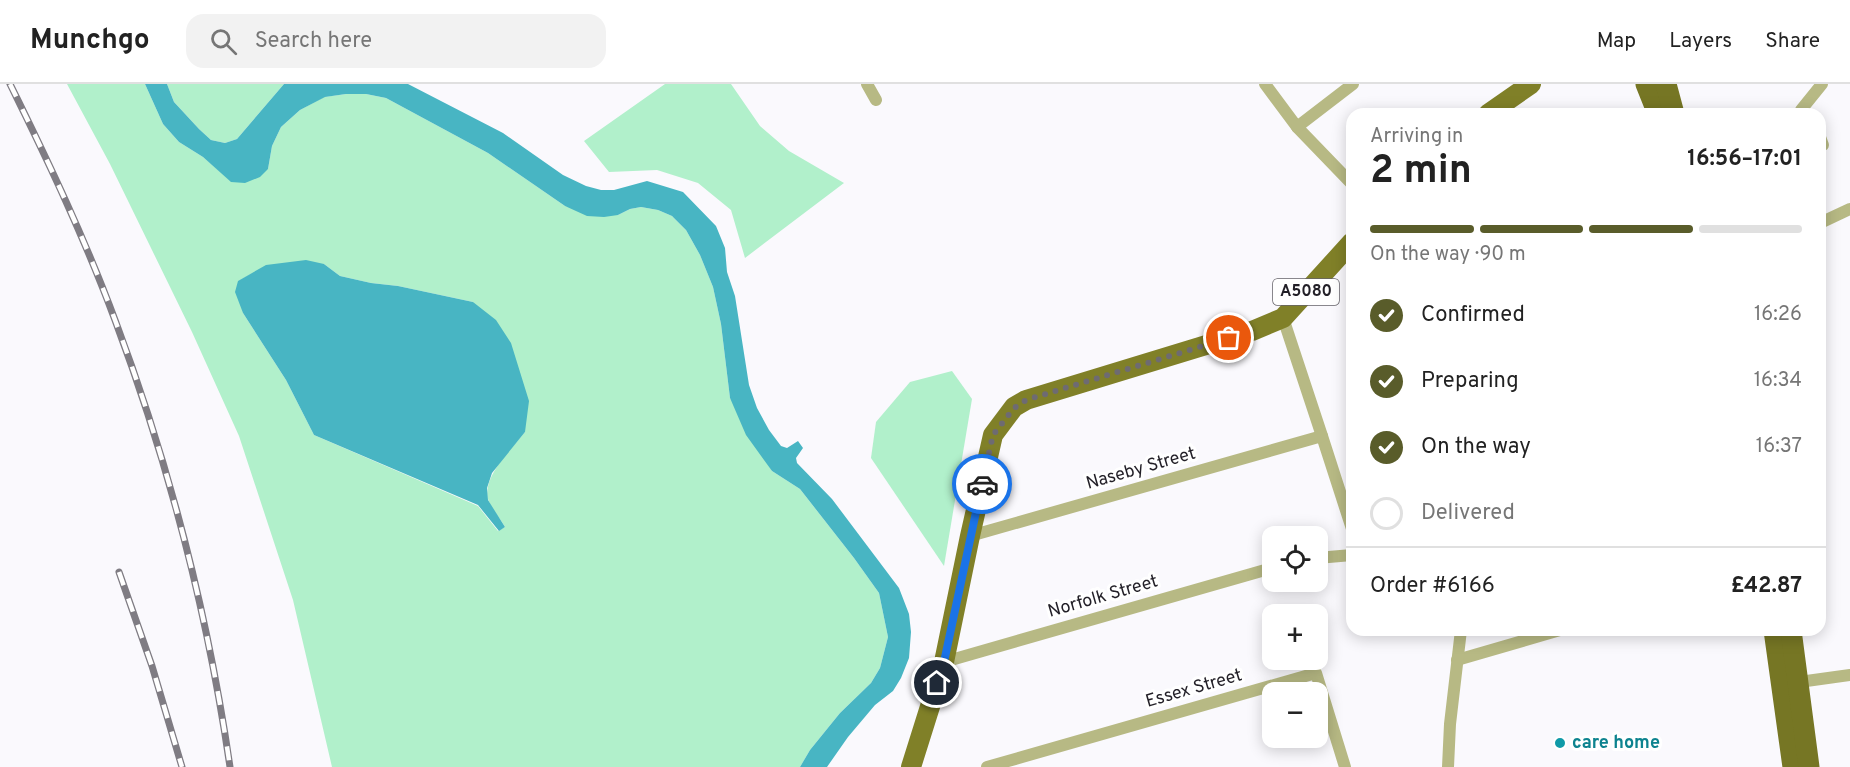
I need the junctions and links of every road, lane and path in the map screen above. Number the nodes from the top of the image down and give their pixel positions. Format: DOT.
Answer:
graph roads {
  1 [pos="867,84"];
  2 [pos="1265,84"];
  3 [pos="1353,84"];
  4 [pos="1531,84"];
  5 [pos="1646,84"];
  6 [pos="1666,84"];
  7 [pos="1822,84"];
  8 [pos="876,100"];
  9 [pos="1497,108"];
  10 [pos="1656,108"];
  11 [pos="1672,108"];
  12 [pos="1806,108"];
  13 [pos="1297,127"];
  14 [pos="1346,177"];
  15 [pos="1850,209"];
  16 [pos="1826,220"];
  17 [pos="1346,249"];
  18 [pos="1283,318"];
  19 [pos="1323,436"];
  20 [pos="1346,510"];
  21 [pos="969,536"];
  22 [pos="1346,556"];
  23 [pos="1328,557"];
  24 [pos="1262,571"];
  25 [pos="1460,636"];
  26 [pos="1540,636"];
  27 [pos="1776,636"];
  28 [pos="1791,636"];
  29 [pos="1458,660"];
  30 [pos="944,662"];
  31 [pos="1850,675"];
  32 [pos="1790,684"];
  33 [pos="911,767"];
  34 [pos="987,767"];
  35 [pos="1345,767"];
  36 [pos="1448,767"];
  37 [pos="1793,767"];
  38 [pos="1809,767"];
  1 -- 8 [label="street"];
  2 -- 13 [label="street"];
  3 -- 13 [label="street"];
  4 -- 9 [label="main road"];
  5 -- 10 [label="highway"];
  6 -- 11 [label="highway"];
  7 -- 12 [label="street"];
  13 -- 14 [label="street"];
  15 -- 16 [label="street"];
  17 -- 18 [label="main road, A5080"];
  18 -- 19 [label="street"];
  18 -- 21 [label="main road, A5080"];
  19 -- 20 [label="street"];
  19 -- 21 [label="street, Naseby Street"];
  21 -- 30 [label="main road, A5080"];
  22 -- 23 [label="street"];
  24 -- 30 [label="street, Norfolk Street"];
  25 -- 29 [label="street"];
  26 -- 29 [label="street"];
  27 -- 32 [label="highway"];
  28 -- 32 [label="highway"];
  29 -- 36 [label="street"];
  30 -- 33 [label="main road, A5080"];
  31 -- 32 [label="street"];
  32 -- 37 [label="highway"];
  32 -- 38 [label="highway"];
  34 -- 35 [label="street, Essex Street"];
}
